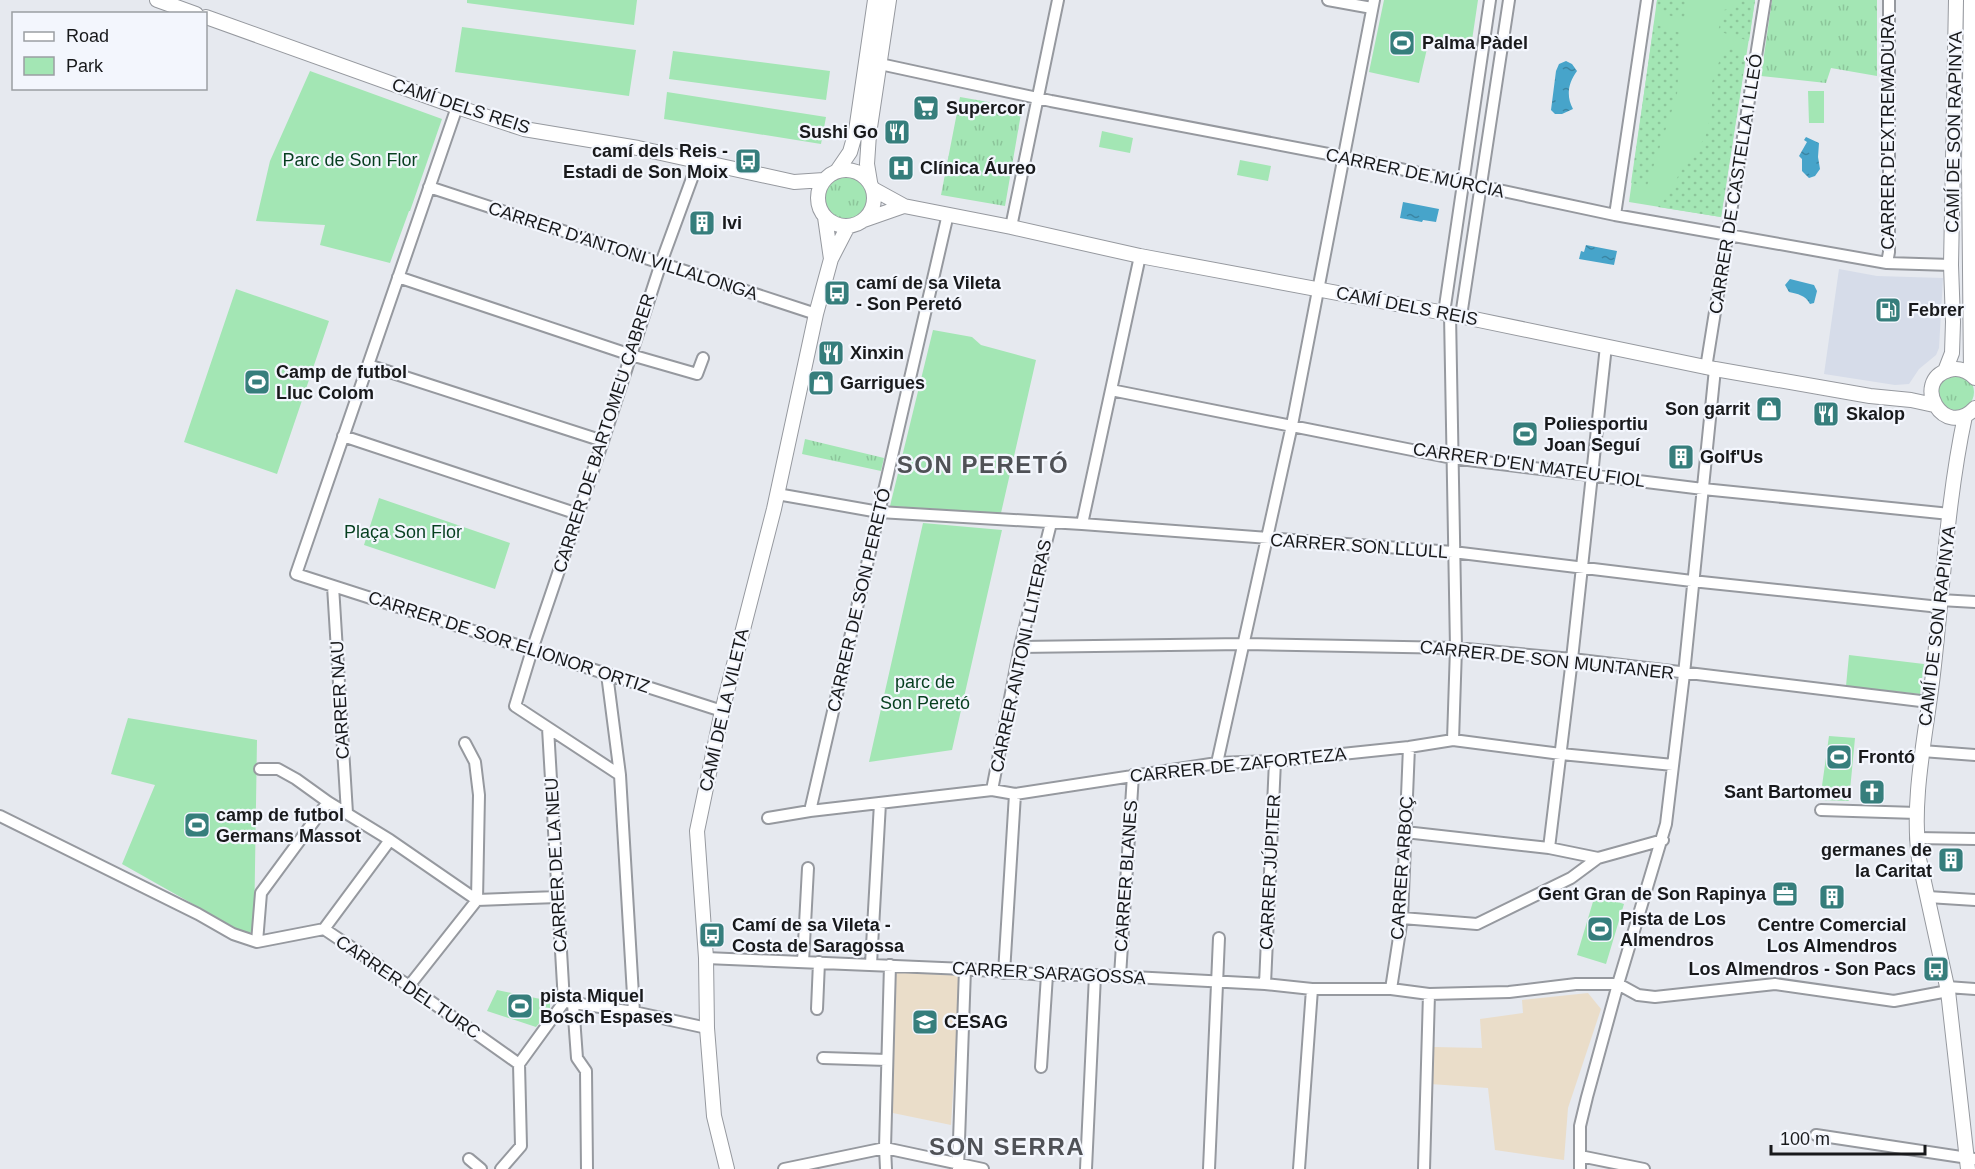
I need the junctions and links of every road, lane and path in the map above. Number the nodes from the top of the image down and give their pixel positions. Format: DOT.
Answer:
graph roads {
  1 [pos="157,0"];
  2 [pos="876,0"];
  3 [pos="889,0"];
  4 [pos="1058,0"];
  5 [pos="1328,0"];
  6 [pos="1490,0"];
  7 [pos="1509,0"];
  8 [pos="1647,0"];
  9 [pos="1765,0"];
  10 [pos="1889,0"];
  11 [pos="1956,0"];
  12 [pos="1971,0"];
  13 [pos="1373,4"];
  14 [pos="190,12"];
  15 [pos="207,17"];
  16 [pos="880,64"];
  17 [pos="1038,98"];
  18 [pos="457,107"];
  19 [pos="1344,157"];
  20 [pos="698,162"];
  21 [pos="837,171"];
  22 [pos="824,180"];
  23 [pos="794,182"];
  24 [pos="1461,183"];
  25 [pos="872,186"];
  26 [pos="1481,187"];
  27 [pos="429,188"];
  28 [pos="818,203"];
  29 [pos="904,206"];
  30 [pos="948,214"];
  31 [pos="1615,215"];
  32 [pos="825,217"];
  33 [pos="864,220"];
  34 [pos="848,226"];
  35 [pos="1011,227"];
  36 [pos="1728,235"];
  37 [pos="1140,256"];
  38 [pos="831,259"];
  39 [pos="661,263"];
  40 [pos="1887,263"];
  41 [pos="1952,265"];
  42 [pos="398,277"];
  43 [pos="1319,289"];
  44 [pos="816,314"];
  45 [pos="1452,314"];
  46 [pos="1606,346"];
  47 [pos="631,355"];
  48 [pos="703,358"];
  49 [pos="368,365"];
  50 [pos="1710,368"];
  51 [pos="1945,371"];
  52 [pos="1973,376"];
  53 [pos="1932,387"];
  54 [pos="1111,390"];
  55 [pos="1911,400"];
  56 [pos="1934,405"];
  57 [pos="1972,412"];
  58 [pos="1947,416"];
  59 [pos="1292,426"];
  60 [pos="343,436"];
  61 [pos="1960,439"];
  62 [pos="603,441"];
  63 [pos="1452,458"];
  64 [pos="1592,476"];
  65 [pos="1703,489"];
  66 [pos="777,494"];
  67 [pos="879,512"];
  68 [pos="578,514"];
  69 [pos="1950,514"];
  70 [pos="1051,523"];
  71 [pos="1082,525"];
  72 [pos="1267,539"];
  73 [pos="1453,552"];
  74 [pos="1581,568"];
  75 [pos="1692,581"];
  76 [pos="333,586"];
  77 [pos="1975,602"];
  78 [pos="1940,603"];
  79 [pos="1244,644"];
  80 [pos="1020,647"];
  81 [pos="1456,648"];
  82 [pos="532,650"];
  83 [pos="1572,659"];
  84 [pos="607,674"];
  85 [pos="1684,674"];
  86 [pos="1929,702"];
  87 [pos="722,711"];
  88 [pos="548,728"];
  89 [pos="1453,740"];
  90 [pos="465,743"];
  91 [pos="1409,747"];
  92 [pos="1922,752"];
  93 [pos="1561,754"];
  94 [pos="1975,754"];
  95 [pos="1275,761"];
  96 [pos="1217,763"];
  97 [pos="1673,765"];
  98 [pos="260,769"];
  99 [pos="620,775"];
  100 [pos="1133,775"];
  101 [pos="992,790"];
  102 [pos="1015,794"];
  103 [pos="328,802"];
  104 [pos="880,803"];
  105 [pos="1821,810"];
  106 [pos="810,811"];
  107 [pos="347,813"];
  108 [pos="1917,813"];
  109 [pos="0,816"];
  110 [pos="768,818"];
  111 [pos="1405,832"];
  112 [pos="1916,838"];
  113 [pos="1975,839"];
  114 [pos="390,840"];
  115 [pos="1663,840"];
  116 [pos="1549,848"];
  117 [pos="1598,858"];
  118 [pos="808,868"];
  119 [pos="558,897"];
  120 [pos="1928,897"];
  121 [pos="477,900"];
  122 [pos="1975,900"];
  123 [pos="1402,918"];
  124 [pos="324,929"];
  125 [pos="1219,938"];
  126 [pos="256,942"];
  127 [pos="706,957"];
  128 [pos="803,962"];
  129 [pos="819,962"];
  130 [pos="871,964"];
  131 [pos="890,965"];
  132 [pos="965,969"];
  133 [pos="1004,973"];
  134 [pos="1047,975"];
  135 [pos="1095,975"];
  136 [pos="1120,976"];
  137 [pos="1218,981"];
  138 [pos="1265,984"];
  139 [pos="1618,984"];
  140 [pos="409,986"];
  141 [pos="1312,989"];
  142 [pos="1391,989"];
  143 [pos="1948,989"];
  144 [pos="1975,989"];
  145 [pos="1429,994"];
  146 [pos="568,1002"];
  147 [pos="817,1009"];
  148 [pos="634,1012"];
  149 [pos="707,1028"];
  150 [pos="823,1058"];
  151 [pos="887,1060"];
  152 [pos="519,1064"];
  153 [pos="1041,1068"];
  154 [pos="1816,1134"];
  155 [pos="885,1148"];
  156 [pos="1580,1156"];
  157 [pos="469,1159"];
  158 [pos="1970,1162"];
  159 [pos="958,1166"];
  160 [pos="481,1169"];
  161 [pos="501,1169"];
  162 [pos="587,1169"];
  163 [pos="727,1169"];
  164 [pos="784,1169"];
  165 [pos="886,1169"];
  166 [pos="983,1169"];
  167 [pos="1086,1169"];
  168 [pos="1209,1169"];
  169 [pos="1299,1169"];
  170 [pos="1424,1169"];
  171 [pos="1580,1169"];
  172 [pos="1644,1169"];
  1 -- 14 [label="street"];
  2 -- 21 [label="street"];
  3 -- 16 [label="street"];
  4 -- 17 [label="street"];
  5 -- 13 [label="street"];
  6 -- 24 [label="street"];
  7 -- 26 [label="street"];
  8 -- 31 [label="street"];
  9 -- 36 [label="street, CARRER DE CASTELLA I LLEÓ"];
  10 -- 40 [label="street, CARRER D'EXTREMADURA"];
  11 -- 41 [label="street, CAMÍ DE SON RAPINYA"];
  12 -- 52 [label="street, CAMÍ DE SON RAPINYA"];
  13 -- 19 [label="street"];
  15 -- 18 [label="street, CAMÍ DELS REIS"];
  16 -- 17 [label="street, CARRER DE MÚRCIA"];
  16 -- 25 [label="street"];
  17 -- 19 [label="street, CARRER DE MÚRCIA"];
  17 -- 35 [label="street"];
  18 -- 20 [label="street, CAMÍ DELS REIS"];
  18 -- 27 [label="street"];
  19 -- 24 [label="street, CARRER DE MÚRCIA"];
  19 -- 43 [label="street"];
  20 -- 23 [label="street, CAMÍ DELS REIS"];
  20 -- 39 [label="street, CARRER DE BARTOMEU CABRER"];
  21 -- 22 [label="street"];
  21 -- 25 [label="street"];
  22 -- 23 [label="street, CAMÍ DELS REIS"];
  22 -- 28 [label="street"];
  23 -- 28 [label="street, CAMÍ DELS REIS"];
  24 -- 26 [label="street, CARRER DE MÚRCIA"];
  24 -- 45 [label="street"];
  25 -- 29 [label="street, CAMÍ DELS REIS"];
  25 -- 33 [label="street"];
  26 -- 31 [label="street, CARRER DE MÚRCIA"];
  26 -- 45 [label="street"];
  27 -- 39 [label="street, CARRER D'ANTONI VILLALONGA"];
  27 -- 42 [label="street"];
  28 -- 32 [label="street"];
  29 -- 30 [label="street, CAMÍ DELS REIS"];
  29 -- 33 [label="street, CAMÍ DELS REIS"];
  30 -- 35 [label="street, CAMÍ DELS REIS"];
  30 -- 67 [label="street, CARRER DE SON PERETÓ"];
  31 -- 36 [label="street, CARRER DE MÚRCIA"];
  32 -- 34 [label="street"];
  32 -- 38 [label="street, CAMÍ DE LA VILETA"];
  33 -- 34 [label="street"];
  34 -- 38 [label="street, CAMÍ DE LA VILETA"];
  35 -- 37 [label="street, CAMÍ DELS REIS"];
  36 -- 40 [label="street, CARRER DE MÚRCIA"];
  36 -- 50 [label="street, CARRER DE CASTELLA I LLEÓ"];
  37 -- 43 [label="street, CAMÍ DELS REIS"];
  37 -- 54 [label="street"];
  38 -- 44 [label="street, CAMÍ DE LA VILETA"];
  39 -- 44 [label="street, CARRER D'ANTONI VILLALONGA"];
  39 -- 47 [label="street, CARRER DE BARTOMEU CABRER"];
  40 -- 41 [label="street, CARRER DE MÚRCIA"];
  41 -- 51 [label="street, CAMÍ DE SON RAPINYA"];
  42 -- 47 [label="street"];
  42 -- 49 [label="street"];
  43 -- 45 [label="street, CAMÍ DELS REIS"];
  43 -- 59 [label="street"];
  44 -- 66 [label="street, CAMÍ DE LA VILETA"];
  45 -- 46 [label="street, CAMÍ DELS REIS"];
  45 -- 63 [label="street"];
  46 -- 50 [label="street, CAMÍ DELS REIS"];
  46 -- 64 [label="street"];
  47 -- 48 [label="street"];
  47 -- 62 [label="street, CARRER DE BARTOMEU CABRER"];
  49 -- 60 [label="street"];
  49 -- 62 [label="street"];
  50 -- 55 [label="street, CAMÍ DELS REIS"];
  50 -- 65 [label="street, CARRER DE CASTELLA I LLEÓ"];
  51 -- 52 [label="street"];
  51 -- 53 [label="street"];
  53 -- 55 [label="street"];
  53 -- 56 [label="street"];
  54 -- 59 [label="street, CARRER D'EN MATEU FIOL"];
  54 -- 71 [label="street"];
  55 -- 56 [label="street, CAMÍ DELS REIS"];
  56 -- 58 [label="street"];
  57 -- 58 [label="street"];
  57 -- 61 [label="street, CAMÍ DE SON RAPINYA"];
  58 -- 61 [label="street"];
  59 -- 63 [label="street, CARRER D'EN MATEU FIOL"];
  59 -- 72 [label="street"];
  60 -- 68 [label="street"];
  60 -- 76 [label="street, CARRER DE SOR ELIONOR ORTIZ"];
  61 -- 69 [label="street, CAMÍ DE SON RAPINYA"];
  62 -- 68 [label="street, CARRER DE BARTOMEU CABRER"];
  63 -- 64 [label="street, CARRER D'EN MATEU FIOL"];
  63 -- 73 [label="street"];
  64 -- 65 [label="street, CARRER D'EN MATEU FIOL"];
  64 -- 74 [label="street"];
  65 -- 69 [label="street, CARRER D'EN MATEU FIOL"];
  65 -- 75 [label="street, CARRER DE CASTELLA I LLEÓ"];
  66 -- 67 [label="street, CARRER SON LLULL"];
  66 -- 87 [label="street, CAMÍ DE LA VILETA"];
  67 -- 70 [label="street, CARRER SON LLULL"];
  67 -- 106 [label="street, CARRER DE SON PERETÓ"];
  68 -- 82 [label="street, CARRER DE BARTOMEU CABRER"];
  69 -- 78 [label="street, CAMÍ DE SON RAPINYA"];
  70 -- 71 [label="street, CARRER SON LLULL"];
  70 -- 80 [label="street, CARRER ANTONI LLITERAS"];
  71 -- 72 [label="street, CARRER SON LLULL"];
  72 -- 73 [label="street, CARRER SON LLULL"];
  72 -- 79 [label="street"];
  73 -- 74 [label="street, CARRER SON LLULL"];
  73 -- 81 [label="street"];
  74 -- 75 [label="street, CARRER SON LLULL"];
  74 -- 83 [label="street"];
  75 -- 78 [label="street, CARRER SON LLULL"];
  75 -- 85 [label="street, CARRER DE CASTELLA I LLEÓ"];
  76 -- 82 [label="street, CARRER DE SOR ELIONOR ORTIZ"];
  76 -- 107 [label="street, CARRER NAU"];
  77 -- 78 [label="street, CARRER SON LLULL"];
  78 -- 86 [label="street, CAMÍ DE SON RAPINYA"];
  79 -- 80 [label="street, CARRER DE SON MUNTANER"];
  79 -- 81 [label="street, CARRER DE SON MUNTANER"];
  79 -- 96 [label="street"];
  80 -- 101 [label="street, CARRER ANTONI LLITERAS"];
  81 -- 83 [label="street, CARRER DE SON MUNTANER"];
  81 -- 89 [label="street"];
  82 -- 84 [label="street, CARRER DE SOR ELIONOR ORTIZ"];
  82 -- 88 [label="street, CARRER DE BARTOMEU CABRER"];
  83 -- 85 [label="street, CARRER DE SON MUNTANER"];
  83 -- 93 [label="street"];
  84 -- 87 [label="street, CARRER DE SOR ELIONOR ORTIZ"];
  84 -- 99 [label="street"];
  85 -- 86 [label="street, CARRER DE SON MUNTANER"];
  85 -- 97 [label="street, CARRER DE CASTELLA I LLEÓ"];
  86 -- 92 [label="street, CAMÍ DE SON RAPINYA"];
  87 -- 127 [label="street, CAMÍ DE LA VILETA"];
  88 -- 99 [label="street"];
  88 -- 119 [label="street, CARRER DE LA NEU"];
  89 -- 91 [label="street, CARRER DE ZAFORTEZA"];
  89 -- 93 [label="street, CARRER DE ZAFORTEZA"];
  90 -- 121 [label="street"];
  91 -- 95 [label="street, CARRER DE ZAFORTEZA"];
  91 -- 111 [label="street, CARRER ARBOÇ"];
  92 -- 94 [label="street"];
  92 -- 108 [label="street, CAMÍ DE SON RAPINYA"];
  93 -- 97 [label="street, CARRER DE ZAFORTEZA"];
  93 -- 116 [label="street"];
  95 -- 96 [label="street, CARRER DE ZAFORTEZA"];
  95 -- 138 [label="street, CARRER JÚPITER"];
  96 -- 100 [label="street, CARRER DE ZAFORTEZA"];
  97 -- 115 [label="street, CARRER DE CASTELLA I LLEÓ"];
  98 -- 103 [label="street"];
  99 -- 148 [label="street"];
  100 -- 102 [label="street, CARRER DE ZAFORTEZA"];
  100 -- 136 [label="street, CARRER BLANES"];
  101 -- 102 [label="street, CARRER DE ZAFORTEZA"];
  101 -- 104 [label="street, CARRER DE ZAFORTEZA"];
  102 -- 133 [label="street"];
  103 -- 107 [label="street"];
  103 -- 126 [label="street"];
  104 -- 106 [label="street, CARRER DE ZAFORTEZA"];
  104 -- 130 [label="street"];
  105 -- 108 [label="street"];
  106 -- 110 [label="street, CARRER DE ZAFORTEZA"];
  107 -- 114 [label="street"];
  108 -- 112 [label="street, CAMÍ DE SON RAPINYA"];
  109 -- 126 [label="street"];
  111 -- 116 [label="street"];
  111 -- 123 [label="street, CARRER ARBOÇ"];
  112 -- 113 [label="street"];
  112 -- 120 [label="street, CAMÍ DE SON RAPINYA"];
  114 -- 121 [label="street"];
  114 -- 124 [label="street"];
  115 -- 117 [label="street"];
  115 -- 139 [label="street, CARRER DE CASTELLA I LLEÓ"];
  116 -- 117 [label="street"];
  117 -- 123 [label="street"];
  118 -- 128 [label="street"];
  119 -- 121 [label="street"];
  119 -- 146 [label="street, CARRER DE LA NEU"];
  120 -- 122 [label="street"];
  120 -- 143 [label="street, CAMÍ DE SON RAPINYA"];
  121 -- 140 [label="street"];
  123 -- 142 [label="street, CARRER ARBOÇ"];
  124 -- 126 [label="street, CARRER DEL TURC"];
  124 -- 140 [label="street, CARRER DEL TURC"];
  125 -- 137 [label="street"];
  127 -- 128 [label="street, CARRER SARAGOSSA"];
  127 -- 149 [label="street, CAMÍ DE LA VILETA"];
  128 -- 129 [label="street, CARRER SARAGOSSA"];
  129 -- 130 [label="street, CARRER SARAGOSSA"];
  129 -- 147 [label="street"];
  130 -- 131 [label="street, CARRER SARAGOSSA"];
  131 -- 132 [label="street, CARRER SARAGOSSA"];
  131 -- 151 [label="street"];
  132 -- 133 [label="street, CARRER SARAGOSSA"];
  132 -- 159 [label="street"];
  133 -- 134 [label="street, CARRER SARAGOSSA"];
  134 -- 135 [label="street, CARRER SARAGOSSA"];
  134 -- 153 [label="street"];
  135 -- 136 [label="street, CARRER SARAGOSSA"];
  135 -- 167 [label="street"];
  136 -- 137 [label="street, CARRER SARAGOSSA"];
  137 -- 138 [label="street, CARRER SARAGOSSA"];
  137 -- 168 [label="street"];
  138 -- 141 [label="street, CARRER SARAGOSSA"];
  139 -- 143 [label="street"];
  139 -- 145 [label="street"];
  139 -- 156 [label="street, CARRER DE CASTELLA I LLEÓ"];
  140 -- 152 [label="street, CARRER DEL TURC"];
  141 -- 142 [label="street, CARRER SARAGOSSA"];
  141 -- 169 [label="street"];
  142 -- 145 [label="street"];
  143 -- 144 [label="street"];
  143 -- 158 [label="street, CAMÍ DE SON RAPINYA"];
  145 -- 170 [label="street"];
  146 -- 148 [label="street"];
  146 -- 152 [label="street"];
  146 -- 162 [label="street, CARRER DE LA NEU"];
  148 -- 149 [label="street"];
  149 -- 163 [label="street, CAMÍ DE LA VILETA"];
  150 -- 151 [label="street"];
  151 -- 155 [label="street"];
  152 -- 161 [label="street"];
  154 -- 158 [label="street"];
  155 -- 159 [label="street"];
  155 -- 164 [label="street"];
  155 -- 165 [label="street"];
  156 -- 171 [label="street, CARRER DE CASTELLA I LLEÓ"];
  156 -- 172 [label="street"];
  157 -- 160 [label="street"];
  159 -- 166 [label="street"];
}
